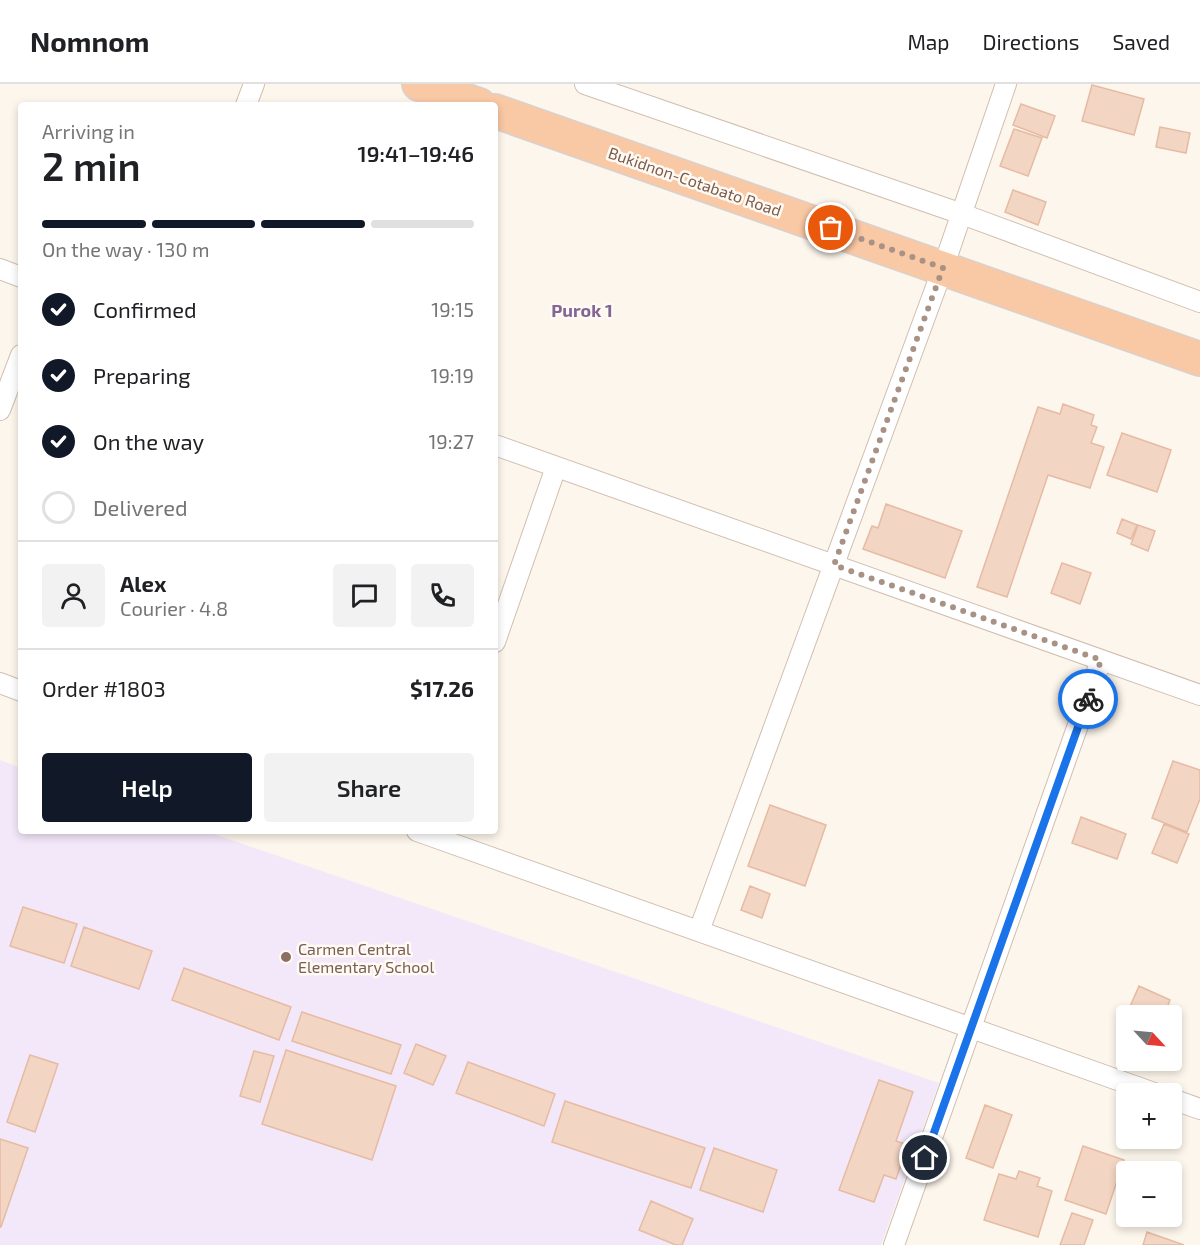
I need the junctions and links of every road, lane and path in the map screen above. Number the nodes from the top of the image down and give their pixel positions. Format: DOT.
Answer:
graph roads {
  1 [pos="254,84"];
  2 [pos="419,84"];
  3 [pos="585,84"];
  4 [pos="1006,84"];
  5 [pos="247,102"];
  6 [pos="470,102"];
  7 [pos="498,112"];
  8 [pos="962,214"];
  9 [pos="943,268"];
  10 [pos="0,269"];
  11 [pos="18,276"];
  12 [pos="1200,302"];
  13 [pos="1200,359"];
  14 [pos="18,363"];
  15 [pos="0,410"];
  16 [pos="498,446"];
  17 [pos="556,467"];
  18 [pos="834,565"];
  19 [pos="498,633"];
  20 [pos="1101,660"];
  21 [pos="0,683"];
  22 [pos="18,690"];
  23 [pos="1200,695"];
  24 [pos="431,834"];
  25 [pos="699,931"];
  26 [pos="971,1028"];
  27 [pos="1126,1083"];
  28 [pos="1182,1103"];
  29 [pos="1200,1109"];
  30 [pos="894,1245"];
  1 -- 5 [label="street"];
  2 -- 6 [label="highway"];
  3 -- 8 [label="street"];
  4 -- 8 [label="street"];
  7 -- 9 [label="highway, Bukidnon-Cotabato Road"];
  8 -- 9 [label="street"];
  8 -- 12 [label="street"];
  9 -- 13 [label="highway, Bukidnon-Cotabato Road"];
  9 -- 18 [label="street"];
  10 -- 11 [label="street"];
  14 -- 15 [label="street"];
  16 -- 17 [label="street"];
  17 -- 18 [label="street"];
  17 -- 19 [label="street"];
  18 -- 20 [label="street"];
  18 -- 25 [label="street"];
  20 -- 23 [label="street"];
  20 -- 26 [label="street"];
  21 -- 22 [label="street"];
  24 -- 25 [label="street"];
  25 -- 26 [label="street"];
  26 -- 27 [label="street"];
  26 -- 30 [label="street"];
  28 -- 29 [label="street"];
}
